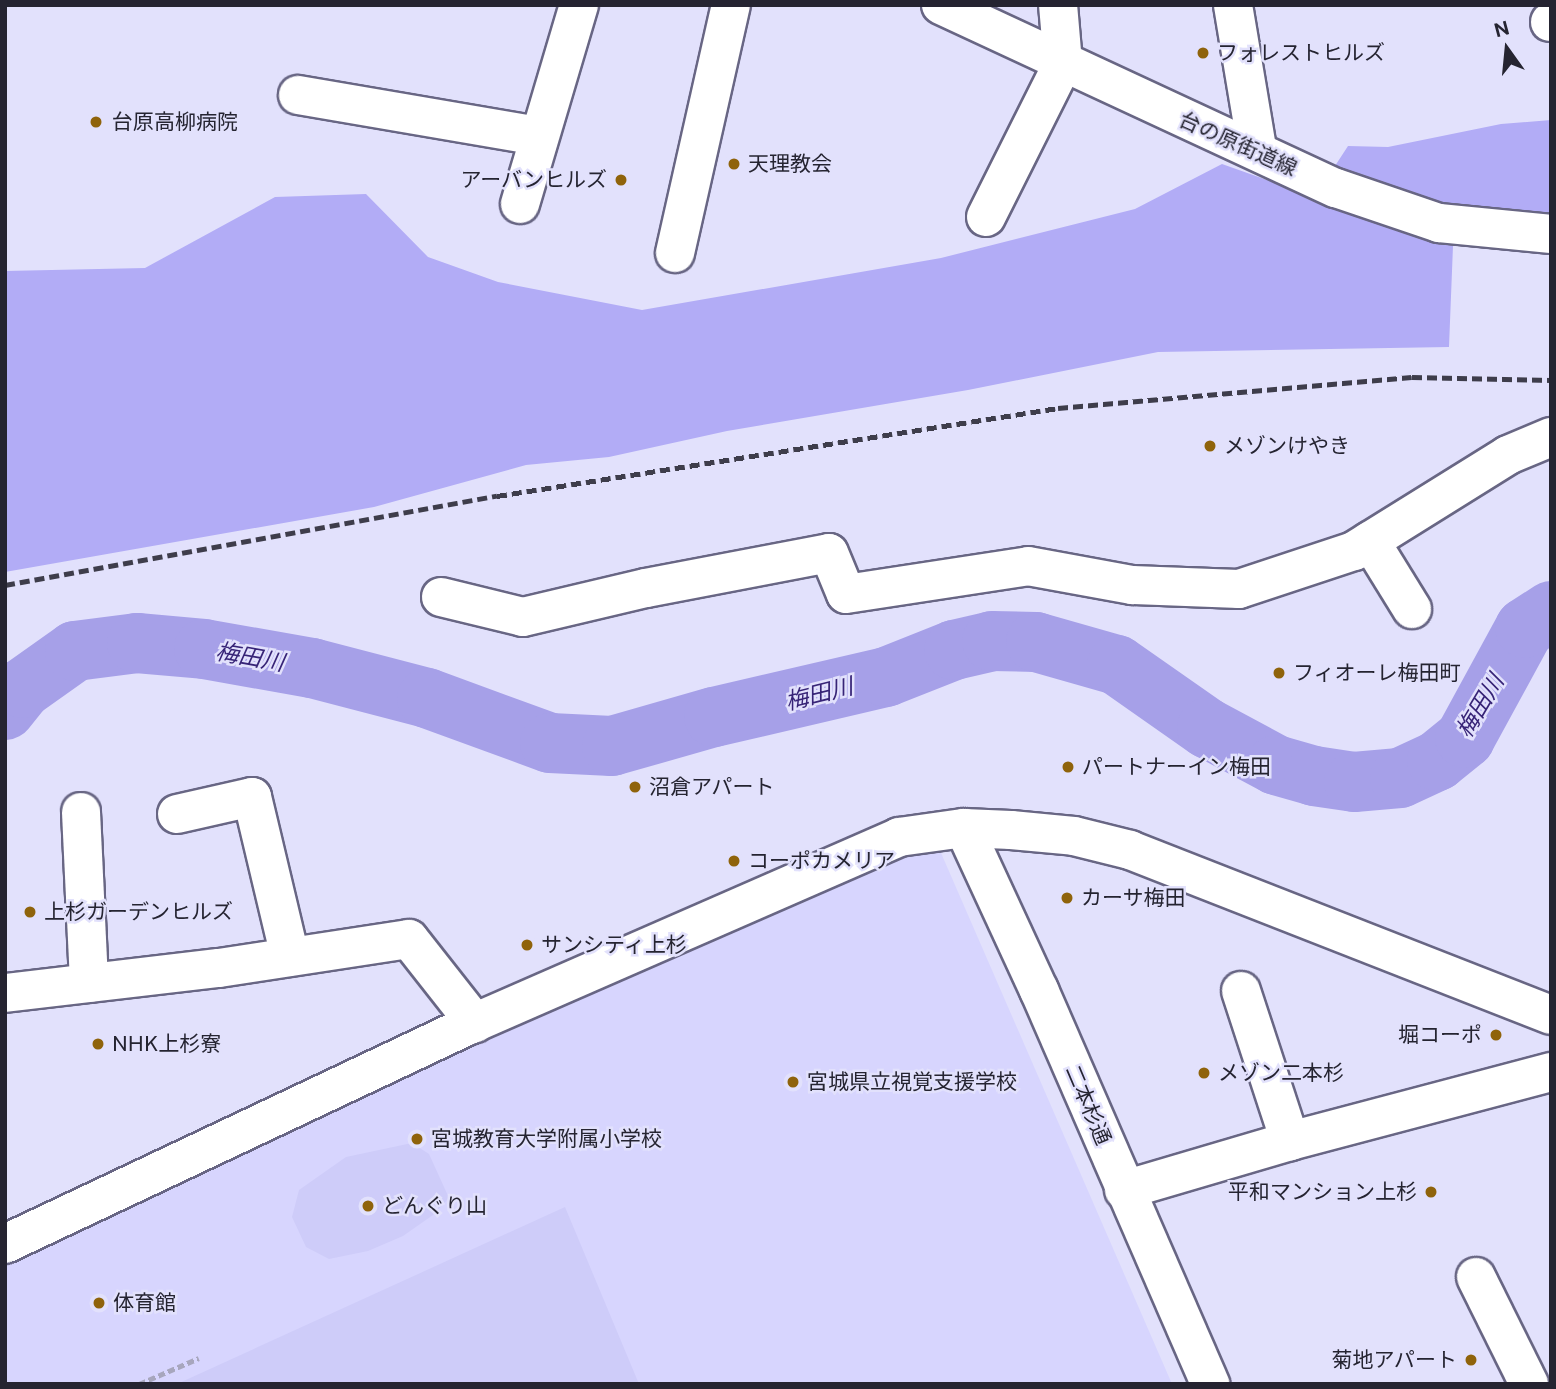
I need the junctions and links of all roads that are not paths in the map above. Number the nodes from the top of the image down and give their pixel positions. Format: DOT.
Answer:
graph roads {
  1 [pos="579,5"];
  2 [pos="731,5"];
  3 [pos="941,5"];
  4 [pos="1058,5"];
  5 [pos="1233,5"];
  6 [pos="1063,63"];
  7 [pos="298,95"];
  8 [pos="539,136"];
  9 [pos="1256,149"];
  10 [pos="520,204"];
  11 [pos="986,217"];
  12 [pos="1551,234"];
  13 [pos="675,253"];
  14 [pos="1551,437"];
  15 [pos="1370,541"];
  16 [pos="441,597"];
  17 [pos="1412,609"];
  18 [pos="81,812"];
  19 [pos="177,814"];
  20 [pos="964,828"];
  21 [pos="290,957"];
  22 [pos="89,983"];
  23 [pos="1241,991"];
  24 [pos="5,993"];
  25 [pos="1551,1014"];
  26 [pos="475,1023"];
  27 [pos="1551,1072"];
  28 [pos="1290,1141"];
  29 [pos="1124,1190"];
  30 [pos="5,1244"];
  31 [pos="1476,1277"];
  32 [pos="1210,1384"];
  33 [pos="1529,1384"];
  1 -- 8 [label="street"];
  2 -- 13 [label="street"];
  3 -- 6 [label="street, 台の原街道線"];
  4 -- 6 [label="street"];
  5 -- 9 [label="street"];
  6 -- 9 [label="street, 台の原街道線"];
  6 -- 11 [label="street"];
  7 -- 8 [label="street"];
  8 -- 10 [label="street"];
  9 -- 12 [label="street, 台の原街道線"];
  14 -- 15 [label="street"];
  15 -- 16 [label="street"];
  15 -- 17 [label="street"];
  18 -- 22 [label="street"];
  19 -- 21 [label="street"];
  20 -- 25 [label="street"];
  20 -- 26 [label="street"];
  20 -- 29 [label="street, 二本杉通"];
  21 -- 22 [label="street"];
  21 -- 26 [label="street"];
  22 -- 24 [label="street"];
  23 -- 28 [label="street"];
  26 -- 30 [label="street"];
  27 -- 28 [label="street"];
  28 -- 29 [label="street"];
  29 -- 32 [label="street, 二本杉通"];
  31 -- 33 [label="street"];
}
